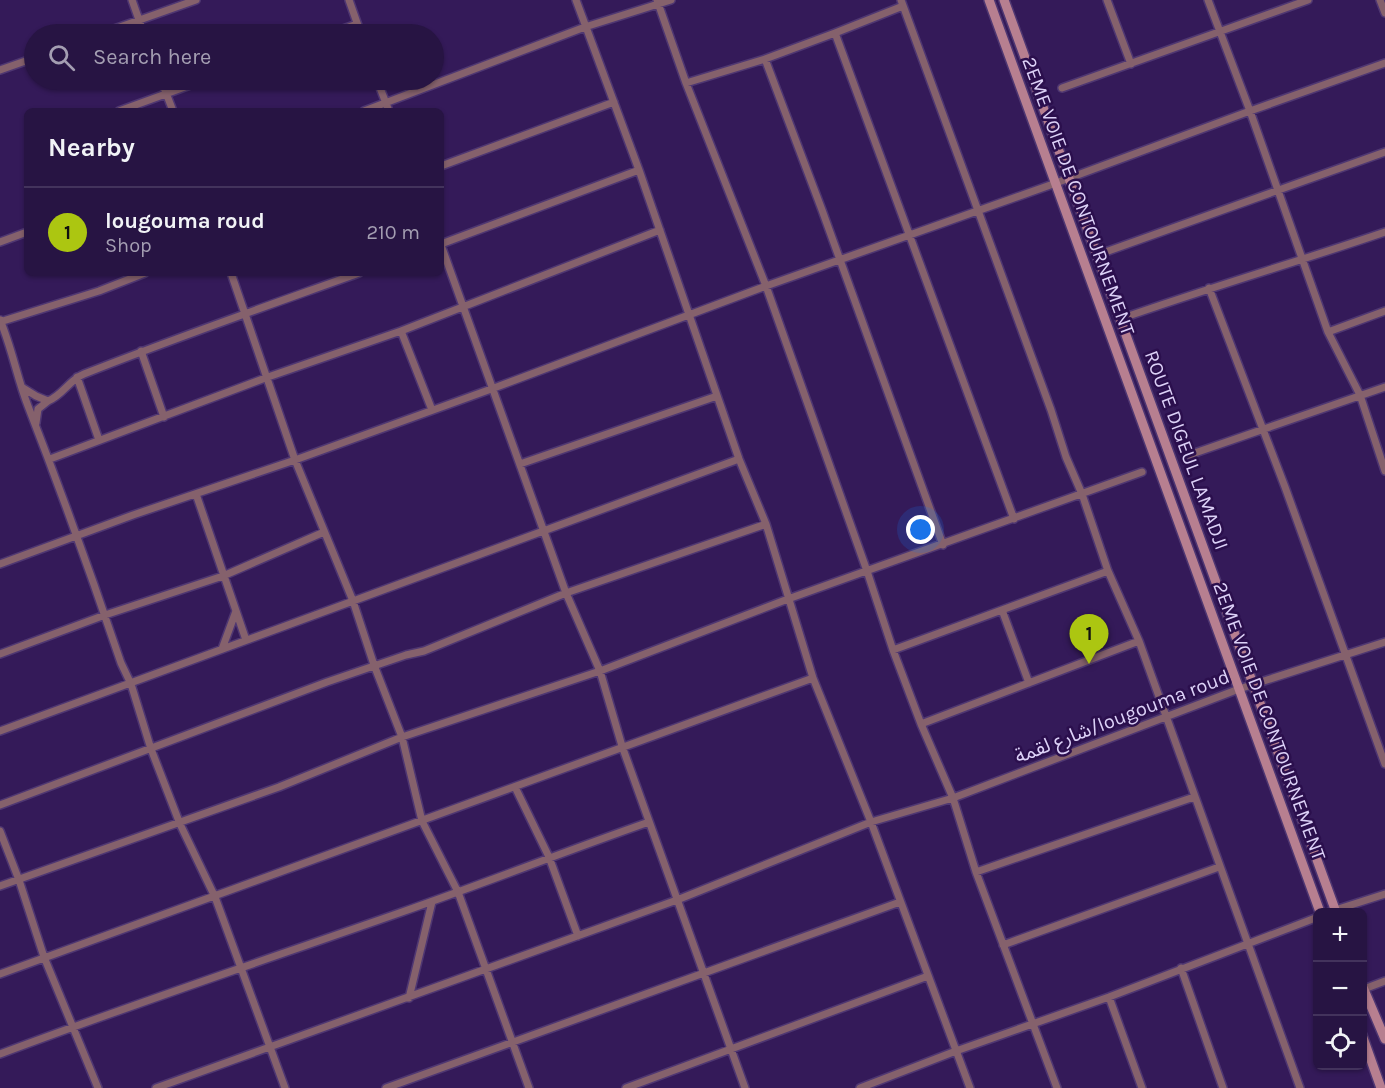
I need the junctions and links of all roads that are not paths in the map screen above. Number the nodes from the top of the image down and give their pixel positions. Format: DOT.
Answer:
graph roads {
  1 [pos="132,0"];
  2 [pos="196,0"];
  3 [pos="349,0"];
  4 [pos="576,0"];
  5 [pos="671,0"];
  6 [pos="989,0"];
  7 [pos="1004,0"];
  8 [pos="1107,0"];
  9 [pos="1208,0"];
  10 [pos="1308,0"];
  11 [pos="1380,0"];
  12 [pos="658,2"];
  13 [pos="902,3"];
  14 [pos="1385,13"];
  15 [pos="139,20"];
  16 [pos="128,24"];
  17 [pos="140,24"];
  18 [pos="357,24"];
  19 [pos="585,27"];
  20 [pos="1220,31"];
  21 [pos="835,33"];
  22 [pos="765,58"];
  23 [pos="24,62"];
  24 [pos="1385,63"];
  25 [pos="1131,64"];
  26 [pos="0,70"];
  27 [pos="444,81"];
  28 [pos="686,83"];
  29 [pos="1062,88"];
  30 [pos="165,90"];
  31 [pos="175,90"];
  32 [pos="381,90"];
  33 [pos="420,90"];
  34 [pos="166,93"];
  35 [pos="614,102"];
  36 [pos="386,103"];
  37 [pos="127,108"];
  38 [pos="172,108"];
  39 [pos="372,108"];
  40 [pos="388,108"];
  41 [pos="1250,111"];
  42 [pos="1385,152"];
  43 [pos="444,165"];
  44 [pos="639,170"];
  45 [pos="1069,177"];
  46 [pos="1056,183"];
  47 [pos="1277,190"];
  48 [pos="978,211"];
  49 [pos="660,230"];
  50 [pos="1385,232"];
  51 [pos="24,233"];
  52 [pos="910,236"];
  53 [pos="0,242"];
  54 [pos="444,244"];
  55 [pos="444,253"];
  56 [pos="1097,255"];
  57 [pos="840,260"];
  58 [pos="1303,260"];
  59 [pos="137,276"];
  60 [pos="232,276"];
  61 [pos="351,276"];
  62 [pos="766,286"];
  63 [pos="1209,288"];
  64 [pos="464,307"];
  65 [pos="1385,311"];
  66 [pos="246,313"];
  67 [pos="689,315"];
  68 [pos="1120,319"];
  69 [pos="0,322"];
  70 [pos="401,331"];
  71 [pos="1328,332"];
  72 [pos="141,351"];
  73 [pos="77,377"];
  74 [pos="268,377"];
  75 [pos="1385,387"];
  76 [pos="23,388"];
  77 [pos="494,388"];
  78 [pos="1360,395"];
  79 [pos="717,396"];
  80 [pos="48,401"];
  81 [pos="432,410"];
  82 [pos="164,417"];
  83 [pos="36,423"];
  84 [pos="1263,429"];
  85 [pos="99,440"];
  86 [pos="1189,455"];
  87 [pos="50,459"];
  88 [pos="739,459"];
  89 [pos="295,460"];
  90 [pos="520,464"];
  91 [pos="1385,471"];
  92 [pos="1142,472"];
  93 [pos="196,494"];
  94 [pos="1082,494"];
  95 [pos="1014,519"];
  96 [pos="766,524"];
  97 [pos="545,531"];
  98 [pos="324,532"];
  99 [pos="76,536"];
  100 [pos="943,545"];
  101 [pos="0,564"];
  102 [pos="867,571"];
  103 [pos="1108,571"];
  104 [pos="224,576"];
  105 [pos="566,593"];
  106 [pos="788,600"];
  107 [pos="353,601"];
  108 [pos="1002,610"];
  109 [pos="236,611"];
  110 [pos="105,615"];
  111 [pos="246,640"];
  112 [pos="1139,641"];
  113 [pos="1385,642"];
  114 [pos="222,649"];
  115 [pos="893,650"];
  116 [pos="0,654"];
  117 [pos="1345,654"];
  118 [pos="374,665"];
  119 [pos="600,671"];
  120 [pos="813,678"];
  121 [pos="1029,683"];
  122 [pos="130,684"];
  123 [pos="1254,685"];
  124 [pos="1239,689"];
  125 [pos="1167,718"];
  126 [pos="921,723"];
  127 [pos="0,731"];
  128 [pos="402,738"];
  129 [pos="622,746"];
  130 [pos="151,749"];
  131 [pos="1385,764"];
  132 [pos="516,786"];
  133 [pos="1194,797"];
  134 [pos="953,798"];
  135 [pos="0,805"];
  136 [pos="422,821"];
  137 [pos="649,822"];
  138 [pos="871,822"];
  139 [pos="180,824"];
  140 [pos="0,831"];
  141 [pos="549,857"];
  142 [pos="1219,867"];
  143 [pos="976,872"];
  144 [pos="19,880"];
  145 [pos="0,886"];
  146 [pos="458,892"];
  147 [pos="1385,894"];
  148 [pos="215,897"];
  149 [pos="677,900"];
  150 [pos="432,902"];
  151 [pos="900,902"];
  152 [pos="1319,908"];
  153 [pos="1333,908"];
  154 [pos="1345,908"];
  155 [pos="1313,917"];
  156 [pos="578,936"];
  157 [pos="1247,942"];
  158 [pos="1003,945"];
  159 [pos="44,957"];
  160 [pos="242,968"];
  161 [pos="487,969"];
  162 [pos="1181,969"];
  163 [pos="703,972"];
  164 [pos="0,974"];
  165 [pos="928,976"];
  166 [pos="1385,981"];
  167 [pos="1367,986"];
  168 [pos="1367,996"];
  169 [pos="1108,997"];
  170 [pos="409,998"];
  171 [pos="1033,1023"];
  172 [pos="72,1027"];
  173 [pos="1385,1039"];
  174 [pos="512,1042"];
  175 [pos="271,1047"];
  176 [pos="1367,1049"];
  177 [pos="731,1050"];
  178 [pos="956,1051"];
  179 [pos="0,1054"];
  180 [pos="98,1088"];
  181 [pos="156,1088"];
  182 [pos="285,1088"];
  183 [pos="386,1088"];
  184 [pos="529,1088"];
  185 [pos="626,1088"];
  186 [pos="745,1088"];
  187 [pos="860,1088"];
  188 [pos="969,1088"];
  189 [pos="1057,1088"];
  190 [pos="1143,1088"];
  191 [pos="1223,1088"];
  192 [pos="1300,1088"];
  193 [pos="1381,1088"];
  1 -- 15 [label="street"];
  2 -- 15 [label="street"];
  3 -- 18 [label="street"];
  4 -- 19 [label="street"];
  5 -- 12 [label="street"];
  6 -- 46 [label="main road, 2EME VOIE DE CONTOURNEMENT"];
  7 -- 45 [label="main road, ROUTE DIGEUL LAMADJI"];
  8 -- 25 [label="street"];
  9 -- 20 [label="street"];
  10 -- 20 [label="street"];
  11 -- 14 [label="street"];
  12 -- 19 [label="street"];
  12 -- 28 [label="street"];
  13 -- 21 [label="street"];
  13 -- 48 [label="street"];
  15 -- 16 [label="street"];
  15 -- 17 [label="street"];
  19 -- 27 [label="street"];
  19 -- 35 [label="street"];
  20 -- 25 [label="street"];
  20 -- 41 [label="street"];
  21 -- 22 [label="street"];
  21 -- 52 [label="street"];
  22 -- 28 [label="street"];
  22 -- 57 [label="street"];
  23 -- 26 [label="street"];
  24 -- 41 [label="street"];
  25 -- 29 [label="street"];
  28 -- 62 [label="street"];
  30 -- 34 [label="street"];
  31 -- 34 [label="street"];
  32 -- 36 [label="street"];
  33 -- 36 [label="street"];
  34 -- 37 [label="street"];
  34 -- 38 [label="street"];
  35 -- 43 [label="street"];
  35 -- 44 [label="street"];
  36 -- 39 [label="street"];
  36 -- 40 [label="street"];
  41 -- 45 [label="street"];
  41 -- 47 [label="street"];
  42 -- 47 [label="street"];
  44 -- 49 [label="street"];
  44 -- 54 [label="street"];
  45 -- 46 [label="street"];
  45 -- 56 [label="main road, ROUTE DIGEUL LAMADJI"];
  46 -- 48 [label="street"];
  46 -- 124 [label="main road, 2EME VOIE DE CONTOURNEMENT"];
  47 -- 56 [label="street"];
  47 -- 58 [label="street"];
  48 -- 52 [label="street"];
  48 -- 94 [label="street"];
  49 -- 64 [label="street"];
  49 -- 67 [label="street"];
  50 -- 58 [label="street"];
  51 -- 53 [label="street"];
  52 -- 57 [label="street"];
  52 -- 95 [label="street"];
  55 -- 64 [label="street"];
  56 -- 68 [label="main road, ROUTE DIGEUL LAMADJI"];
  57 -- 62 [label="street"];
  57 -- 100 [label="street"];
  58 -- 63 [label="street"];
  58 -- 71 [label="street"];
  59 -- 69 [label="street"];
  60 -- 66 [label="street"];
  61 -- 66 [label="street"];
  62 -- 67 [label="street"];
  62 -- 102 [label="street"];
  63 -- 68 [label="street"];
  63 -- 84 [label="street"];
  64 -- 70 [label="street"];
  64 -- 77 [label="street"];
  65 -- 71 [label="street"];
  66 -- 72 [label="street"];
  66 -- 74 [label="street"];
  67 -- 77 [label="street"];
  67 -- 79 [label="street"];
  68 -- 123 [label="main road, ROUTE DIGEUL LAMADJI"];
  69 -- 76 [label="street"];
  70 -- 74 [label="street"];
  70 -- 81 [label="street"];
  71 -- 78 [label="street"];
  72 -- 73 [label="street"];
  72 -- 82 [label="street"];
  73 -- 80 [label="street"];
  73 -- 85 [label="street"];
  74 -- 82 [label="street"];
  74 -- 89 [label="street"];
  75 -- 78 [label="street"];
  76 -- 80 [label="street"];
  76 -- 83 [label="street"];
  77 -- 81 [label="street"];
  77 -- 90 [label="street"];
  78 -- 84 [label="street"];
  78 -- 91 [label="street"];
  79 -- 88 [label="street"];
  79 -- 90 [label="street"];
  80 -- 83 [label="street"];
  81 -- 89 [label="street"];
  82 -- 85 [label="street"];
  83 -- 87 [label="street"];
  84 -- 86 [label="street"];
  84 -- 117 [label="street"];
  85 -- 87 [label="street"];
  87 -- 99 [label="street"];
  88 -- 96 [label="street"];
  88 -- 97 [label="street"];
  89 -- 93 [label="street"];
  89 -- 98 [label="street"];
  90 -- 97 [label="street"];
  92 -- 94 [label="street"];
  93 -- 99 [label="street"];
  93 -- 104 [label="street"];
  94 -- 95 [label="street"];
  94 -- 103 [label="street"];
  95 -- 100 [label="street"];
  96 -- 105 [label="street"];
  96 -- 106 [label="street"];
  97 -- 105 [label="street"];
  97 -- 107 [label="street"];
  98 -- 104 [label="street"];
  98 -- 107 [label="street"];
  99 -- 101 [label="street"];
  99 -- 110 [label="street"];
  100 -- 102 [label="street"];
  102 -- 106 [label="street"];
  102 -- 115 [label="street"];
  103 -- 108 [label="street"];
  103 -- 112 [label="street"];
  104 -- 109 [label="street"];
  104 -- 110 [label="street"];
  105 -- 118 [label="street"];
  105 -- 119 [label="street"];
  106 -- 119 [label="street"];
  106 -- 120 [label="street"];
  107 -- 111 [label="street"];
  107 -- 118 [label="street"];
  108 -- 115 [label="street"];
  108 -- 121 [label="street"];
  109 -- 111 [label="street"];
  109 -- 114 [label="street"];
  110 -- 116 [label="street"];
  110 -- 122 [label="street"];
  111 -- 114 [label="street"];
  112 -- 121 [label="street"];
  112 -- 125 [label="street"];
  113 -- 117 [label="street, شارع لقمة/lougouma roud"];
  114 -- 122 [label="street"];
  115 -- 126 [label="street"];
  117 -- 123 [label="street, شارع لقمة/lougouma roud"];
  117 -- 131 [label="street"];
  118 -- 128 [label="street"];
  118 -- 130 [label="street"];
  119 -- 128 [label="street"];
  119 -- 129 [label="street"];
  120 -- 129 [label="street"];
  120 -- 138 [label="street"];
  121 -- 126 [label="street"];
  122 -- 127 [label="street"];
  122 -- 130 [label="street"];
  123 -- 124 [label="street, شارع لقمة/lougouma roud"];
  123 -- 153 [label="main road, ROUTE DIGEUL LAMADJI"];
  124 -- 125 [label="street, شارع لقمة/lougouma roud"];
  124 -- 152 [label="main road, 2EME VOIE DE CONTOURNEMENT"];
  125 -- 133 [label="street"];
  125 -- 134 [label="street, شارع لقمة/lougouma roud"];
  126 -- 134 [label="street"];
  128 -- 136 [label="street"];
  128 -- 139 [label="street"];
  129 -- 132 [label="street"];
  129 -- 137 [label="street"];
  130 -- 135 [label="street"];
  130 -- 139 [label="street"];
  132 -- 136 [label="street"];
  132 -- 141 [label="street"];
  133 -- 142 [label="street"];
  133 -- 143 [label="street"];
  134 -- 138 [label="street, شارع لقمة/lougouma roud"];
  134 -- 143 [label="street"];
  136 -- 146 [label="street"];
  136 -- 148 [label="street"];
  137 -- 141 [label="street"];
  137 -- 149 [label="street"];
  138 -- 149 [label="street, شارع لقمة/lougouma roud"];
  138 -- 151 [label="street"];
  139 -- 144 [label="street"];
  139 -- 148 [label="street"];
  140 -- 144 [label="street"];
  141 -- 146 [label="street"];
  141 -- 156 [label="street"];
  142 -- 157 [label="street"];
  142 -- 158 [label="street"];
  143 -- 158 [label="street"];
  144 -- 145 [label="street"];
  144 -- 159 [label="street"];
  146 -- 150 [label="street"];
  146 -- 161 [label="street"];
  147 -- 154 [label="street"];
  148 -- 159 [label="street"];
  148 -- 160 [label="street"];
  149 -- 156 [label="street, شارع لقمة/lougouma roud"];
  149 -- 163 [label="street"];
  150 -- 160 [label="street"];
  150 -- 170 [label="street"];
  151 -- 163 [label="street"];
  151 -- 165 [label="street"];
  155 -- 157 [label="street"];
  156 -- 161 [label="street, شارع لقمة/lougouma roud"];
  157 -- 162 [label="street"];
  157 -- 192 [label="street"];
  158 -- 171 [label="street"];
  159 -- 164 [label="street"];
  159 -- 172 [label="street"];
  160 -- 172 [label="street"];
  160 -- 175 [label="street"];
  161 -- 170 [label="street, شارع لقمة/lougouma roud"];
  161 -- 174 [label="street"];
  162 -- 169 [label="street"];
  162 -- 191 [label="street"];
  163 -- 174 [label="street"];
  163 -- 177 [label="street"];
  165 -- 177 [label="street"];
  165 -- 178 [label="street"];
  166 -- 167 [label="street"];
  168 -- 173 [label="main road"];
  169 -- 171 [label="street"];
  169 -- 190 [label="street"];
  170 -- 175 [label="street, شارع لقمة/lougouma roud"];
  171 -- 178 [label="street"];
  171 -- 189 [label="street"];
  172 -- 179 [label="street"];
  172 -- 180 [label="street"];
  174 -- 183 [label="street"];
  174 -- 184 [label="street"];
  175 -- 181 [label="street, شارع لقمة/lougouma roud"];
  175 -- 182 [label="street"];
  176 -- 193 [label="main road"];
  177 -- 185 [label="street"];
  177 -- 186 [label="street"];
  178 -- 187 [label="street"];
  178 -- 188 [label="street"];
}
